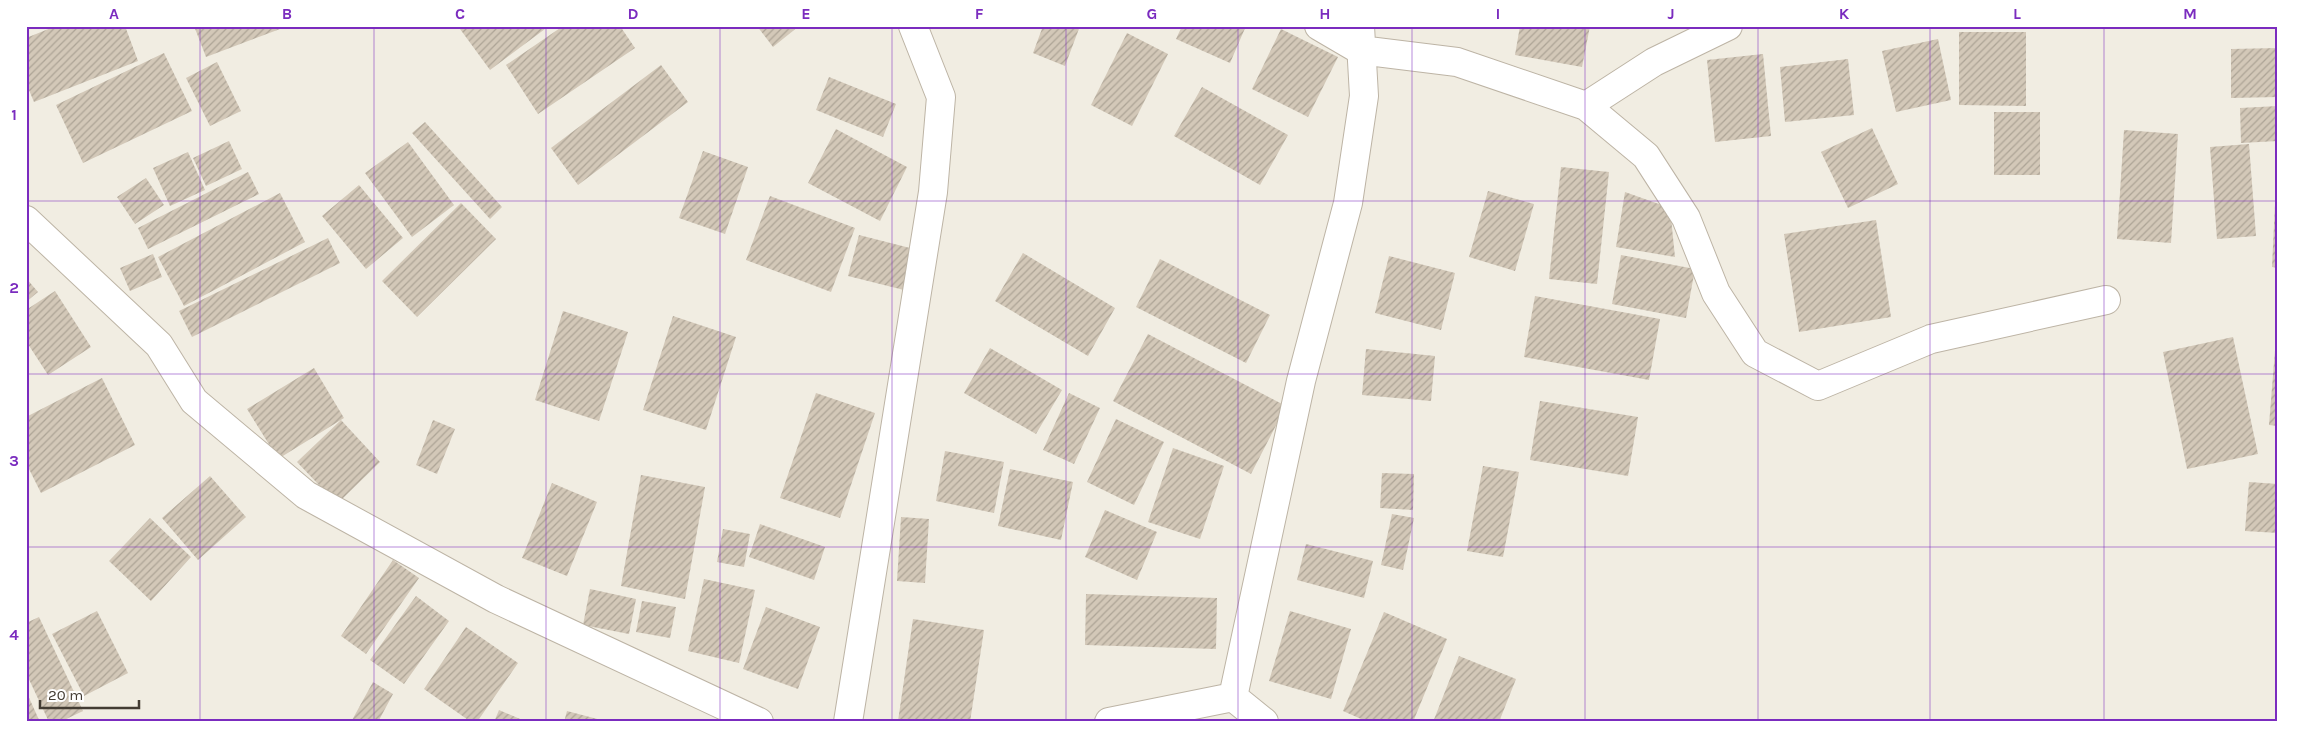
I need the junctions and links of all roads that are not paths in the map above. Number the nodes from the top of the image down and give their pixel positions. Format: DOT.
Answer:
graph roads {
  1 [pos="913,26"];
  2 [pos="1318,26"];
  3 [pos="1728,26"];
  4 [pos="1360,38"];
  5 [pos="1586,106"];
  6 [pos="26,220"];
  7 [pos="2106,300"];
  8 [pos="1233,697"];
  9 [pos="759,722"];
  10 [pos="848,722"];
  11 [pos="1108,722"];
  12 [pos="1264,722"];
  1 -- 10 [label="street"];
  2 -- 4 [label="street"];
  3 -- 5 [label="street"];
  4 -- 5 [label="street"];
  4 -- 8 [label="street"];
  5 -- 7 [label="street"];
  6 -- 9 [label="street"];
  8 -- 11 [label="street"];
  8 -- 12 [label="street"];
}
